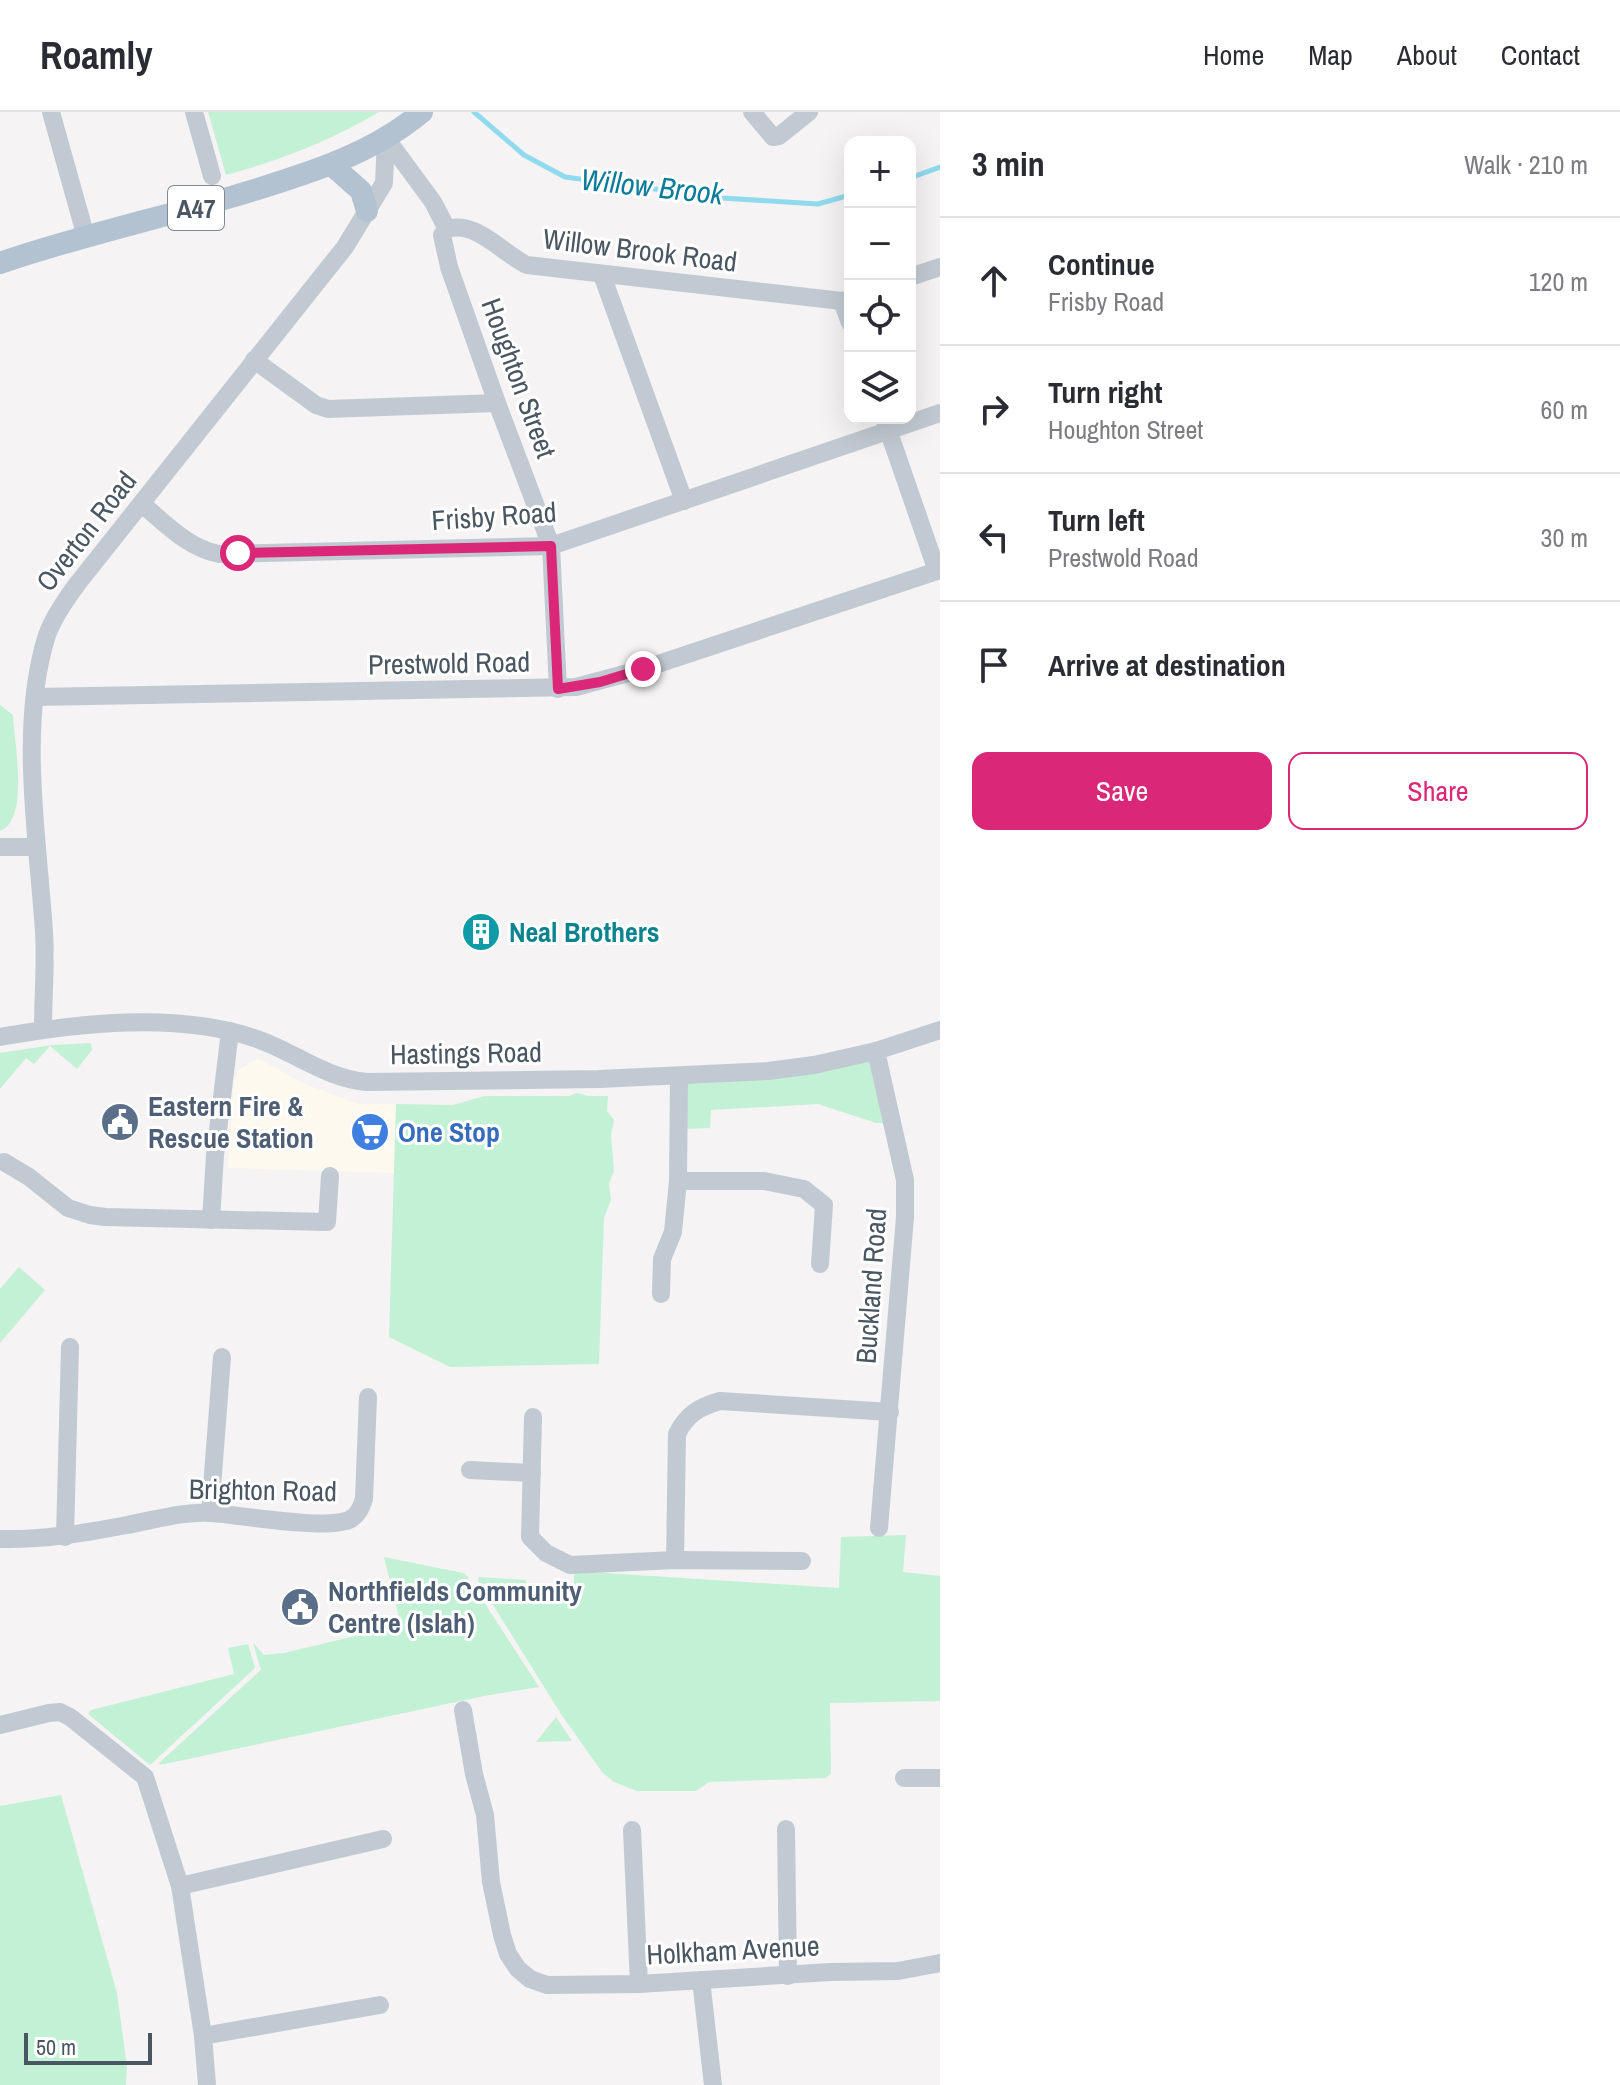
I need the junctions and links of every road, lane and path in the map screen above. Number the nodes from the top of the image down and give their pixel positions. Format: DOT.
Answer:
graph roads {
  1 [pos="51,112"];
  2 [pos="194,112"];
  3 [pos="422,112"];
  4 [pos="752,112"];
  5 [pos="809,112"];
  6 [pos="386,138"];
  7 [pos="333,166"];
  8 [pos="212,176"];
  9 [pos="367,211"];
  10 [pos="447,229"];
  11 [pos="86,237"];
  12 [pos="0,263"];
  13 [pos="940,267"];
  14 [pos="602,275"];
  15 [pos="916,275"];
  16 [pos="844,300"];
  17 [pos="254,360"];
  18 [pos="497,403"];
  19 [pos="940,413"];
  20 [pos="916,418"];
  21 [pos="887,424"];
  22 [pos="684,501"];
  23 [pos="142,504"];
  24 [pos="551,546"];
  25 [pos="938,570"];
  26 [pos="558,689"];
  27 [pos="35,697"];
  28 [pos="0,847"];
  29 [pos="37,847"];
  30 [pos="43,1029"];
  31 [pos="940,1030"];
  32 [pos="230,1031"];
  33 [pos="0,1037"];
  34 [pos="876,1051"];
  35 [pos="679,1077"];
  36 [pos="4,1162"];
  37 [pos="330,1176"];
  38 [pos="678,1181"];
  39 [pos="211,1220"];
  40 [pos="820,1264"];
  41 [pos="661,1294"];
  42 [pos="70,1347"];
  43 [pos="222,1357"];
  44 [pos="368,1397"];
  45 [pos="890,1412"];
  46 [pos="533,1417"];
  47 [pos="470,1470"];
  48 [pos="532,1473"];
  49 [pos="210,1513"];
  50 [pos="879,1528"];
  51 [pos="65,1537"];
  52 [pos="0,1539"];
  53 [pos="675,1560"];
  54 [pos="802,1561"];
  55 [pos="463,1710"];
  56 [pos="0,1725"];
  57 [pos="904,1778"];
  58 [pos="940,1778"];
  59 [pos="786,1829"];
  60 [pos="632,1830"];
  61 [pos="383,1839"];
  62 [pos="180,1886"];
  63 [pos="940,1963"];
  64 [pos="788,1976"];
  65 [pos="701,1980"];
  66 [pos="639,1984"];
  67 [pos="380,2005"];
  68 [pos="203,2036"];
  69 [pos="207,2085"];
  70 [pos="713,2085"];
  1 -- 11 [label="street"];
  2 -- 8 [label="street"];
  3 -- 6 [label="main road, A47"];
  4 -- 5 [label="street"];
  6 -- 7 [label="main road, A47"];
  6 -- 9 [label="street, Overton Road"];
  6 -- 10 [label="street"];
  7 -- 9 [label="main road"];
  7 -- 11 [label="main road, A47"];
  9 -- 17 [label="street, Overton Road"];
  10 -- 14 [label="street, Willow Brook Road"];
  10 -- 18 [label="street, Houghton Street"];
  11 -- 12 [label="main road, A47"];
  13 -- 15 [label="street"];
  14 -- 16 [label="street, Willow Brook Road"];
  14 -- 22 [label="street"];
  17 -- 18 [label="street"];
  17 -- 23 [label="street, Overton Road"];
  18 -- 24 [label="street, Houghton Street"];
  19 -- 20 [label="street, Frisby Road"];
  21 -- 22 [label="street, Frisby Road"];
  21 -- 25 [label="street"];
  22 -- 24 [label="street, Frisby Road"];
  23 -- 24 [label="street, Frisby Road"];
  23 -- 27 [label="street, Overton Road"];
  24 -- 26 [label="street, Houghton Street"];
  25 -- 26 [label="street, Prestwold Road"];
  26 -- 27 [label="street, Prestwold Road"];
  27 -- 29 [label="street, Overton Road"];
  28 -- 29 [label="street"];
  29 -- 30 [label="street, Overton Road"];
  30 -- 32 [label="street, Hastings Road"];
  30 -- 33 [label="street, Hastings Road"];
  31 -- 34 [label="street, Hastings Road"];
  32 -- 35 [label="street, Hastings Road"];
  32 -- 39 [label="street"];
  34 -- 35 [label="street, Hastings Road"];
  34 -- 45 [label="street, Buckland Road"];
  35 -- 38 [label="street"];
  36 -- 39 [label="street"];
  37 -- 39 [label="street"];
  38 -- 40 [label="street"];
  38 -- 41 [label="street"];
  42 -- 51 [label="street"];
  43 -- 49 [label="street"];
  44 -- 49 [label="street, Brighton Road"];
  45 -- 50 [label="street, Buckland Road"];
  45 -- 53 [label="street"];
  46 -- 48 [label="street"];
  47 -- 48 [label="street"];
  48 -- 53 [label="street"];
  49 -- 51 [label="street, Brighton Road"];
  51 -- 52 [label="street, Brighton Road"];
  53 -- 54 [label="street"];
  55 -- 66 [label="street, Holkham Avenue"];
  56 -- 62 [label="street"];
  57 -- 58 [label="street"];
  59 -- 64 [label="street"];
  60 -- 66 [label="street"];
  61 -- 62 [label="street"];
  62 -- 68 [label="street"];
  63 -- 64 [label="street, Holkham Avenue"];
  64 -- 65 [label="street, Holkham Avenue"];
  65 -- 66 [label="street, Holkham Avenue"];
  65 -- 70 [label="street"];
  67 -- 68 [label="street"];
  68 -- 69 [label="street"];
}
